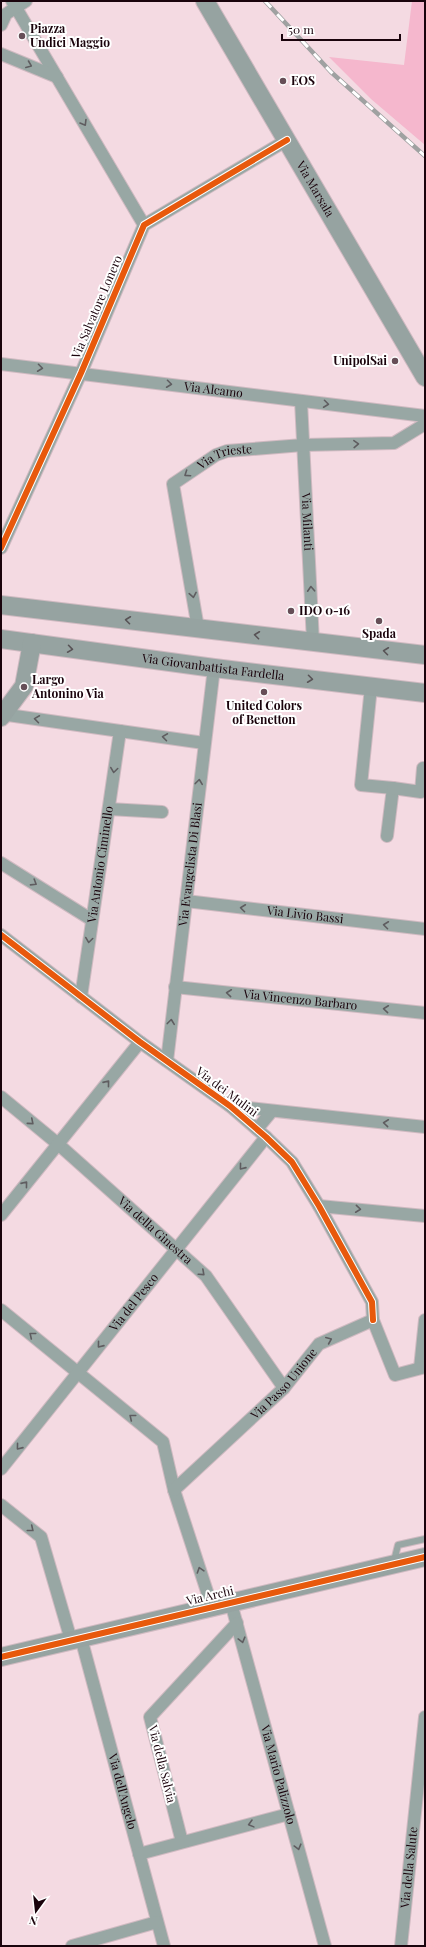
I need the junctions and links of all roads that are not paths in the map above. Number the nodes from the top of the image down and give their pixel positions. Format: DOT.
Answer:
graph roads {
  1 [pos="205,1"];
  2 [pos="19,3"];
  3 [pos="1,25"];
  4 [pos="1,54"];
  5 [pos="57,77"];
  6 [pos="287,140"];
  7 [pos="144,224"];
  8 [pos="1,364"];
  9 [pos="80,373"];
  10 [pos="425,377"];
  11 [pos="301,401"];
  12 [pos="425,416"];
  13 [pos="425,424"];
  14 [pos="303,445"];
  15 [pos="1,548"];
  16 [pos="1,605"];
  17 [pos="198,628"];
  18 [pos="1,638"];
  19 [pos="313,642"];
  20 [pos="32,643"];
  21 [pos="425,655"];
  22 [pos="214,668"];
  23 [pos="371,686"];
  24 [pos="425,693"];
  25 [pos="2,715"];
  26 [pos="120,731"];
  27 [pos="204,743"];
  28 [pos="423,768"];
  29 [pos="393,788"];
  30 [pos="109,809"];
  31 [pos="162,812"];
  32 [pos="387,836"];
  33 [pos="1,863"];
  34 [pos="186,901"];
  35 [pos="92,920"];
  36 [pos="425,929"];
  37 [pos="1,935"];
  38 [pos="176,988"];
  39 [pos="81,997"];
  40 [pos="425,1013"];
  41 [pos="140,1042"];
  42 [pos="167,1061"];
  43 [pos="1,1098"];
  44 [pos="230,1106"];
  45 [pos="272,1111"];
  46 [pos="425,1127"];
  47 [pos="262,1133"];
  48 [pos="58,1144"];
  49 [pos="319,1206"];
  50 [pos="1,1215"];
  51 [pos="425,1216"];
  52 [pos="176,1250"];
  53 [pos="1,1310"];
  54 [pos="373,1320"];
  55 [pos="425,1320"];
  56 [pos="422,1367"];
  57 [pos="78,1373"];
  58 [pos="284,1388"];
  59 [pos="1,1469"];
  60 [pos="174,1490"];
  61 [pos="1,1505"];
  62 [pos="425,1538"];
  63 [pos="425,1557"];
  64 [pos="393,1564"];
  65 [pos="231,1602"];
  66 [pos="212,1607"];
  67 [pos="237,1623"];
  68 [pos="76,1639"];
  69 [pos="1,1657"];
  70 [pos="425,1717"];
  71 [pos="289,1814"];
  72 [pos="182,1842"];
  73 [pos="139,1854"];
  74 [pos="157,1922"];
  75 [pos="72,1946"];
  76 [pos="164,1946"];
  77 [pos="325,1946"];
  78 [pos="401,1946"];
  1 -- 6 [label="main road, Via Marsala"];
  2 -- 3 [label="street"];
  2 -- 5 [label="street"];
  4 -- 5 [label="street, one-way"];
  5 -- 7 [label="street, one-way"];
  6 -- 7 [label="street"];
  6 -- 10 [label="main road, Via Marsala"];
  7 -- 9 [label="street, Via Salvatore Lonero"];
  8 -- 9 [label="street, Via Alcamo, one-way"];
  9 -- 11 [label="street, Via Alcamo, one-way"];
  9 -- 15 [label="street, Via Salvatore Lonero"];
  11 -- 12 [label="street, Via Alcamo, one-way"];
  11 -- 14 [label="street, Via Milanti"];
  14 -- 13 [label="street, Via Trieste, one-way"];
  14 -- 17 [label="street, Via Trieste, one-way"];
  19 -- 14 [label="street, Via Milanti, one-way"];
  17 -- 16 [label="main road, one-way"];
  19 -- 17 [label="main road, one-way"];
  18 -- 20 [label="main road, Via Giovanbattista Fardella"];
  21 -- 19 [label="main road, one-way"];
  20 -- 22 [label="main road, Via Giovanbattista Fardella, one-way"];
  20 -- 25 [label="main road"];
  22 -- 23 [label="main road, Via Giovanbattista Fardella, one-way"];
  22 -- 27 [label="street, Via Evangelista Di Blasi"];
  23 -- 24 [label="main road, Via Giovanbattista Fardella"];
  23 -- 29 [label="street"];
  26 -- 25 [label="street, one-way"];
  27 -- 26 [label="street, one-way"];
  26 -- 30 [label="street, Via Antonio Ciminello, one-way"];
  34 -- 27 [label="street, Via Evangelista Di Blasi, one-way"];
  28 -- 29 [label="street"];
  29 -- 32 [label="street"];
  30 -- 31 [label="street"];
  30 -- 35 [label="street, Via Antonio Ciminello"];
  33 -- 35 [label="street, one-way"];
  36 -- 34 [label="street, Via Livio Bassi, one-way"];
  34 -- 38 [label="street, Via Evangelista Di Blasi"];
  35 -- 39 [label="street, Via Antonio Ciminello, one-way"];
  37 -- 39 [label="street, Via dei Mulini"];
  40 -- 38 [label="street, Via Vincenzo Barbaro, one-way"];
  42 -- 38 [label="street, Via Evangelista Di Blasi, one-way"];
  39 -- 41 [label="street, Via dei Mulini"];
  41 -- 42 [label="street, Via dei Mulini"];
  48 -- 41 [label="street, one-way"];
  42 -- 44 [label="street, Via dei Mulini"];
  43 -- 48 [label="street, Via della Ginestra, one-way"];
  44 -- 45 [label="street"];
  44 -- 47 [label="street, Via dei Mulini"];
  46 -- 45 [label="street, one-way"];
  45 -- 47 [label="street, Via del Pesco"];
  47 -- 49 [label="street, Via dei Mulini"];
  47 -- 52 [label="street, Via del Pesco, one-way"];
  50 -- 48 [label="street, one-way"];
  48 -- 52 [label="street, Via della Ginestra"];
  49 -- 51 [label="street, one-way"];
  49 -- 54 [label="street, Via dei Mulini"];
  52 -- 57 [label="street, Via del Pesco, one-way"];
  52 -- 58 [label="street, Via della Ginestra, one-way"];
  57 -- 53 [label="street, one-way"];
  54 -- 56 [label="street"];
  58 -- 54 [label="street, Via Passo Unione, one-way"];
  55 -- 56 [label="street"];
  57 -- 59 [label="street, Via del Pesco, one-way"];
  60 -- 57 [label="street, one-way"];
  58 -- 60 [label="street, Via Passo Unione"];
  66 -- 60 [label="street, one-way"];
  61 -- 68 [label="street, Via dell'Angelo, one-way"];
  62 -- 64 [label="lane"];
  63 -- 64 [label="main road, Via Archi"];
  64 -- 65 [label="main road, Via Archi"];
  65 -- 66 [label="main road, Via Archi"];
  65 -- 67 [label="street, Via Mario Palizzolo"];
  66 -- 68 [label="main road, Via Archi"];
  67 -- 71 [label="street, Via Mario Palizzolo, one-way"];
  67 -- 72 [label="street, Via della Salvia"];
  68 -- 69 [label="main road, Via Archi"];
  68 -- 73 [label="street, Via dell'Angelo"];
  70 -- 78 [label="street, Via della Salute"];
  71 -- 72 [label="street, one-way"];
  71 -- 77 [label="street, Via Mario Palizzolo, one-way"];
  72 -- 73 [label="street"];
  73 -- 74 [label="street, Via dell'Angelo"];
  74 -- 75 [label="street"];
  74 -- 76 [label="street, Via dell'Angelo"];
}
